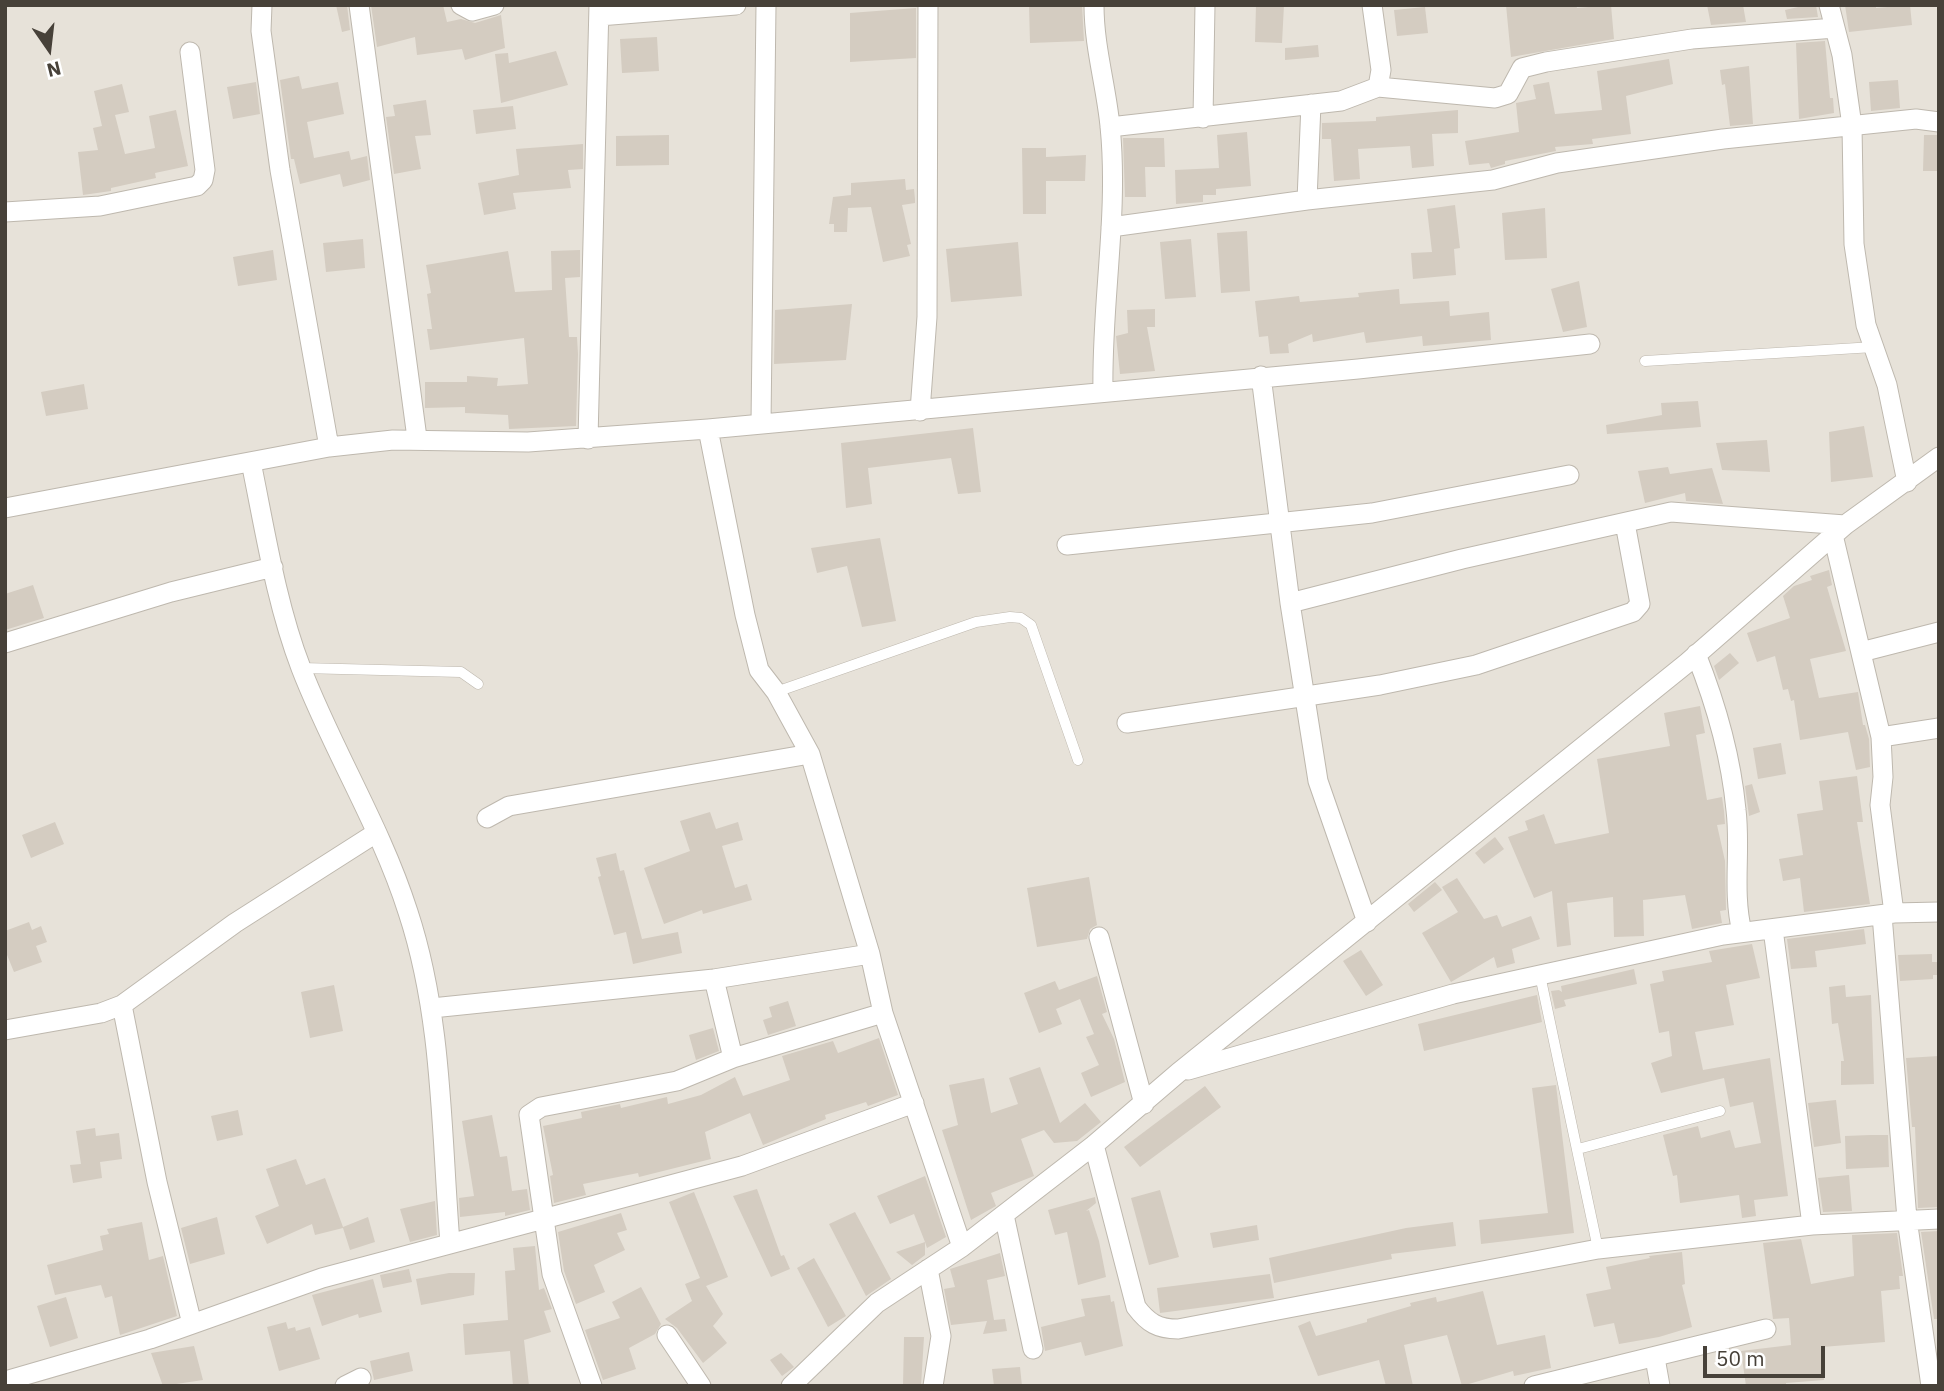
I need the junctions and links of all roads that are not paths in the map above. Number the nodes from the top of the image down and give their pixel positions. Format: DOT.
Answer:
graph roads {
  1 [pos="262,5"];
  2 [pos="359,5"];
  3 [pos="461,5"];
  4 [pos="494,5"];
  5 [pos="736,5"];
  6 [pos="766,5"];
  7 [pos="928,5"];
  8 [pos="1094,5"];
  9 [pos="1205,5"];
  10 [pos="1372,5"];
  11 [pos="1829,5"];
  12 [pos="599,11"];
  13 [pos="1835,28"];
  14 [pos="190,52"];
  15 [pos="1378,87"];
  16 [pos="1311,104"];
  17 [pos="1202,118"];
  18 [pos="1939,122"];
  19 [pos="1852,126"];
  20 [pos="1111,127"];
  21 [pos="1307,200"];
  22 [pos="5,212"];
  23 [pos="1111,227"];
  24 [pos="1590,344"];
  25 [pos="1874,347"];
  26 [pos="1645,361"];
  27 [pos="1261,376"];
  28 [pos="1103,392"];
  29 [pos="920,411"];
  30 [pos="761,423"];
  31 [pos="708,429"];
  32 [pos="417,438"];
  33 [pos="588,439"];
  34 [pos="329,447"];
  35 [pos="1939,457"];
  36 [pos="251,462"];
  37 [pos="1569,475"];
  38 [pos="1907,482"];
  39 [pos="5,508"];
  40 [pos="1625,523"];
  41 [pos="1279,524"];
  42 [pos="1839,530"];
  43 [pos="1067,545"];
  44 [pos="273,567"];
  45 [pos="1290,603"];
  46 [pos="1939,632"];
  47 [pos="5,643"];
  48 [pos="1861,652"];
  49 [pos="1696,654"];
  50 [pos="301,668"];
  51 [pos="478,684"];
  52 [pos="776,692"];
  53 [pos="1307,697"];
  54 [pos="1127,723"];
  55 [pos="1939,728"];
  56 [pos="1881,737"];
  57 [pos="810,754"];
  58 [pos="1078,760"];
  59 [pos="487,818"];
  60 [pos="376,832"];
  61 [pos="1939,912"];
  62 [pos="1888,914"];
  63 [pos="1367,922"];
  64 [pos="1773,929"];
  65 [pos="1742,932"];
  66 [pos="1099,937"];
  67 [pos="870,954"];
  68 [pos="1540,975"];
  69 [pos="714,979"];
  70 [pos="122,1005"];
  71 [pos="432,1008"];
  72 [pos="883,1013"];
  73 [pos="5,1030"];
  74 [pos="733,1058"];
  75 [pos="1178,1073"];
  76 [pos="914,1102"];
  77 [pos="1144,1104"];
  78 [pos="1720,1111"];
  79 [pos="1094,1144"];
  80 [pos="1578,1149"];
  81 [pos="1004,1215"];
  82 [pos="1907,1219"];
  83 [pos="1939,1219"];
  84 [pos="543,1221"];
  85 [pos="1812,1225"];
  86 [pos="450,1243"];
  87 [pos="962,1247"];
  88 [pos="1598,1249"];
  89 [pos="928,1269"];
  90 [pos="192,1324"];
  91 [pos="1766,1329"];
  92 [pos="667,1335"];
  93 [pos="1032,1349"];
  94 [pos="1655,1358"];
  95 [pos="5,1381"];
  96 [pos="1546,1384"];
  97 [pos="592,1386"];
  98 [pos="701,1386"];
  99 [pos="791,1386"];
  100 [pos="933,1386"];
  101 [pos="1660,1386"];
  102 [pos="1931,1386"];
  1 -- 34 [label="street"];
  2 -- 32 [label="street"];
  3 -- 4 [label="street"];
  5 -- 12 [label="street"];
  6 -- 30 [label="street"];
  7 -- 29 [label="street"];
  8 -- 20 [label="street"];
  9 -- 17 [label="street"];
  10 -- 15 [label="street"];
  11 -- 13 [label="street"];
  12 -- 33 [label="street"];
  13 -- 15 [label="street"];
  13 -- 19 [label="street"];
  14 -- 22 [label="street"];
  15 -- 16 [label="street"];
  16 -- 17 [label="street"];
  16 -- 21 [label="street"];
  17 -- 20 [label="street"];
  18 -- 19 [label="street"];
  19 -- 21 [label="street"];
  19 -- 25 [label="street"];
  20 -- 23 [label="street"];
  21 -- 23 [label="street"];
  23 -- 28 [label="street"];
  24 -- 27 [label="street"];
  25 -- 26 [label="lane"];
  25 -- 38 [label="street"];
  27 -- 28 [label="street"];
  27 -- 41 [label="street"];
  28 -- 29 [label="street"];
  29 -- 30 [label="street"];
  30 -- 31 [label="street"];
  31 -- 33 [label="street"];
  31 -- 52 [label="street"];
  32 -- 33 [label="street"];
  32 -- 34 [label="street"];
  34 -- 36 [label="street"];
  35 -- 38 [label="street"];
  36 -- 39 [label="street"];
  36 -- 44 [label="street"];
  37 -- 41 [label="street"];
  38 -- 42 [label="street"];
  40 -- 42 [label="street"];
  40 -- 45 [label="street"];
  40 -- 53 [label="street"];
  41 -- 43 [label="street"];
  41 -- 45 [label="street"];
  42 -- 48 [label="street"];
  42 -- 49 [label="street"];
  44 -- 47 [label="street"];
  44 -- 50 [label="street"];
  45 -- 53 [label="street"];
  46 -- 48 [label="street"];
  48 -- 56 [label="street"];
  49 -- 63 [label="street"];
  49 -- 65 [label="street"];
  50 -- 51 [label="lane"];
  50 -- 60 [label="street"];
  52 -- 57 [label="street"];
  52 -- 58 [label="lane"];
  53 -- 54 [label="street"];
  53 -- 63 [label="street"];
  55 -- 56 [label="street"];
  56 -- 62 [label="street"];
  57 -- 59 [label="street"];
  57 -- 67 [label="street"];
  60 -- 70 [label="street"];
  60 -- 71 [label="street"];
  61 -- 62 [label="street"];
  62 -- 64 [label="street"];
  62 -- 82 [label="street"];
  63 -- 75 [label="street"];
  64 -- 65 [label="street"];
  64 -- 85 [label="street"];
  65 -- 68 [label="street"];
  66 -- 77 [label="street"];
  67 -- 69 [label="street"];
  67 -- 72 [label="street"];
  68 -- 75 [label="street"];
  68 -- 80 [label="lane"];
  69 -- 71 [label="street"];
  69 -- 74 [label="street"];
  70 -- 73 [label="street"];
  70 -- 90 [label="street"];
  71 -- 86 [label="street"];
  72 -- 74 [label="street"];
  72 -- 76 [label="street"];
  74 -- 84 [label="street"];
  75 -- 77 [label="street"];
  76 -- 84 [label="street"];
  76 -- 87 [label="street"];
  77 -- 79 [label="street"];
  78 -- 80 [label="lane"];
  79 -- 81 [label="street"];
  79 -- 88 [label="street"];
  80 -- 88 [label="lane"];
  81 -- 87 [label="street"];
  81 -- 93 [label="street"];
  82 -- 83 [label="street"];
  82 -- 85 [label="street"];
  82 -- 102 [label="street"];
  84 -- 86 [label="street"];
  84 -- 97 [label="street"];
  85 -- 88 [label="street"];
  86 -- 90 [label="street"];
  87 -- 89 [label="street"];
  89 -- 99 [label="street"];
  89 -- 100 [label="street"];
  90 -- 95 [label="street"];
  91 -- 94 [label="street"];
  92 -- 98 [label="street"];
  94 -- 96 [label="street"];
  94 -- 101 [label="street"];
}
